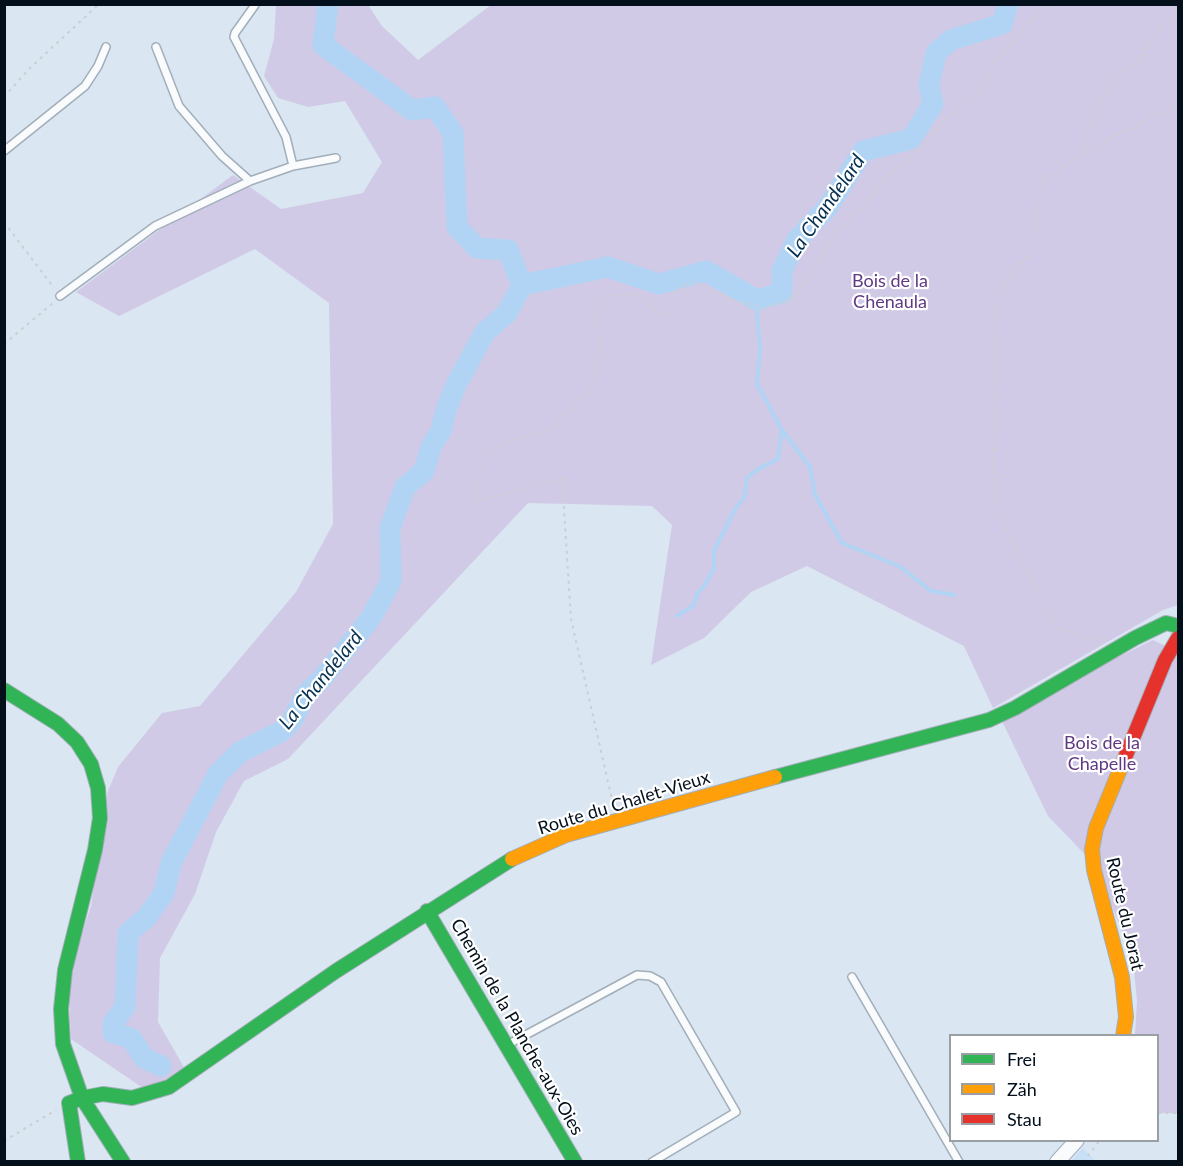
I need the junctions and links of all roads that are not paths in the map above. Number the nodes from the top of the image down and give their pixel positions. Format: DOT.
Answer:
graph roads {
  1 [pos="255,5"];
  2 [pos="106,47"];
  3 [pos="156,47"];
  4 [pos="4,151"];
  5 [pos="336,158"];
  6 [pos="293,166"];
  7 [pos="250,181"];
  8 [pos="60,296"];
  9 [pos="1179,626"];
  10 [pos="1179,638"];
  11 [pos="4,690"];
  12 [pos="428,911"];
  13 [pos="852,977"];
  14 [pos="1123,1034"];
  15 [pos="506,1045"];
  16 [pos="76,1100"];
  17 [pos="1075,1142"];
  18 [pos="78,1161"];
  19 [pos="123,1161"];
  20 [pos="575,1161"];
  21 [pos="652,1161"];
  22 [pos="959,1161"];
  23 [pos="1057,1161"];
  1 -- 6 [label="lane"];
  2 -- 4 [label="lane"];
  3 -- 7 [label="lane"];
  5 -- 6 [label="lane"];
  6 -- 7 [label="lane"];
  7 -- 8 [label="lane"];
  9 -- 12 [label="street, Route du Chalet-Vieux"];
  10 -- 14 [label="street, Route du Jorat"];
  11 -- 16 [label="street"];
  12 -- 15 [label="street, Chemin de la Planche-aux-Oies"];
  12 -- 16 [label="street, Route du Chalet-Vieux"];
  13 -- 22 [label="lane"];
  15 -- 20 [label="street, Chemin de la Planche-aux-Oies"];
  15 -- 21 [label="lane"];
  16 -- 18 [label="street"];
  16 -- 19 [label="street"];
  17 -- 23 [label="street"];
}
